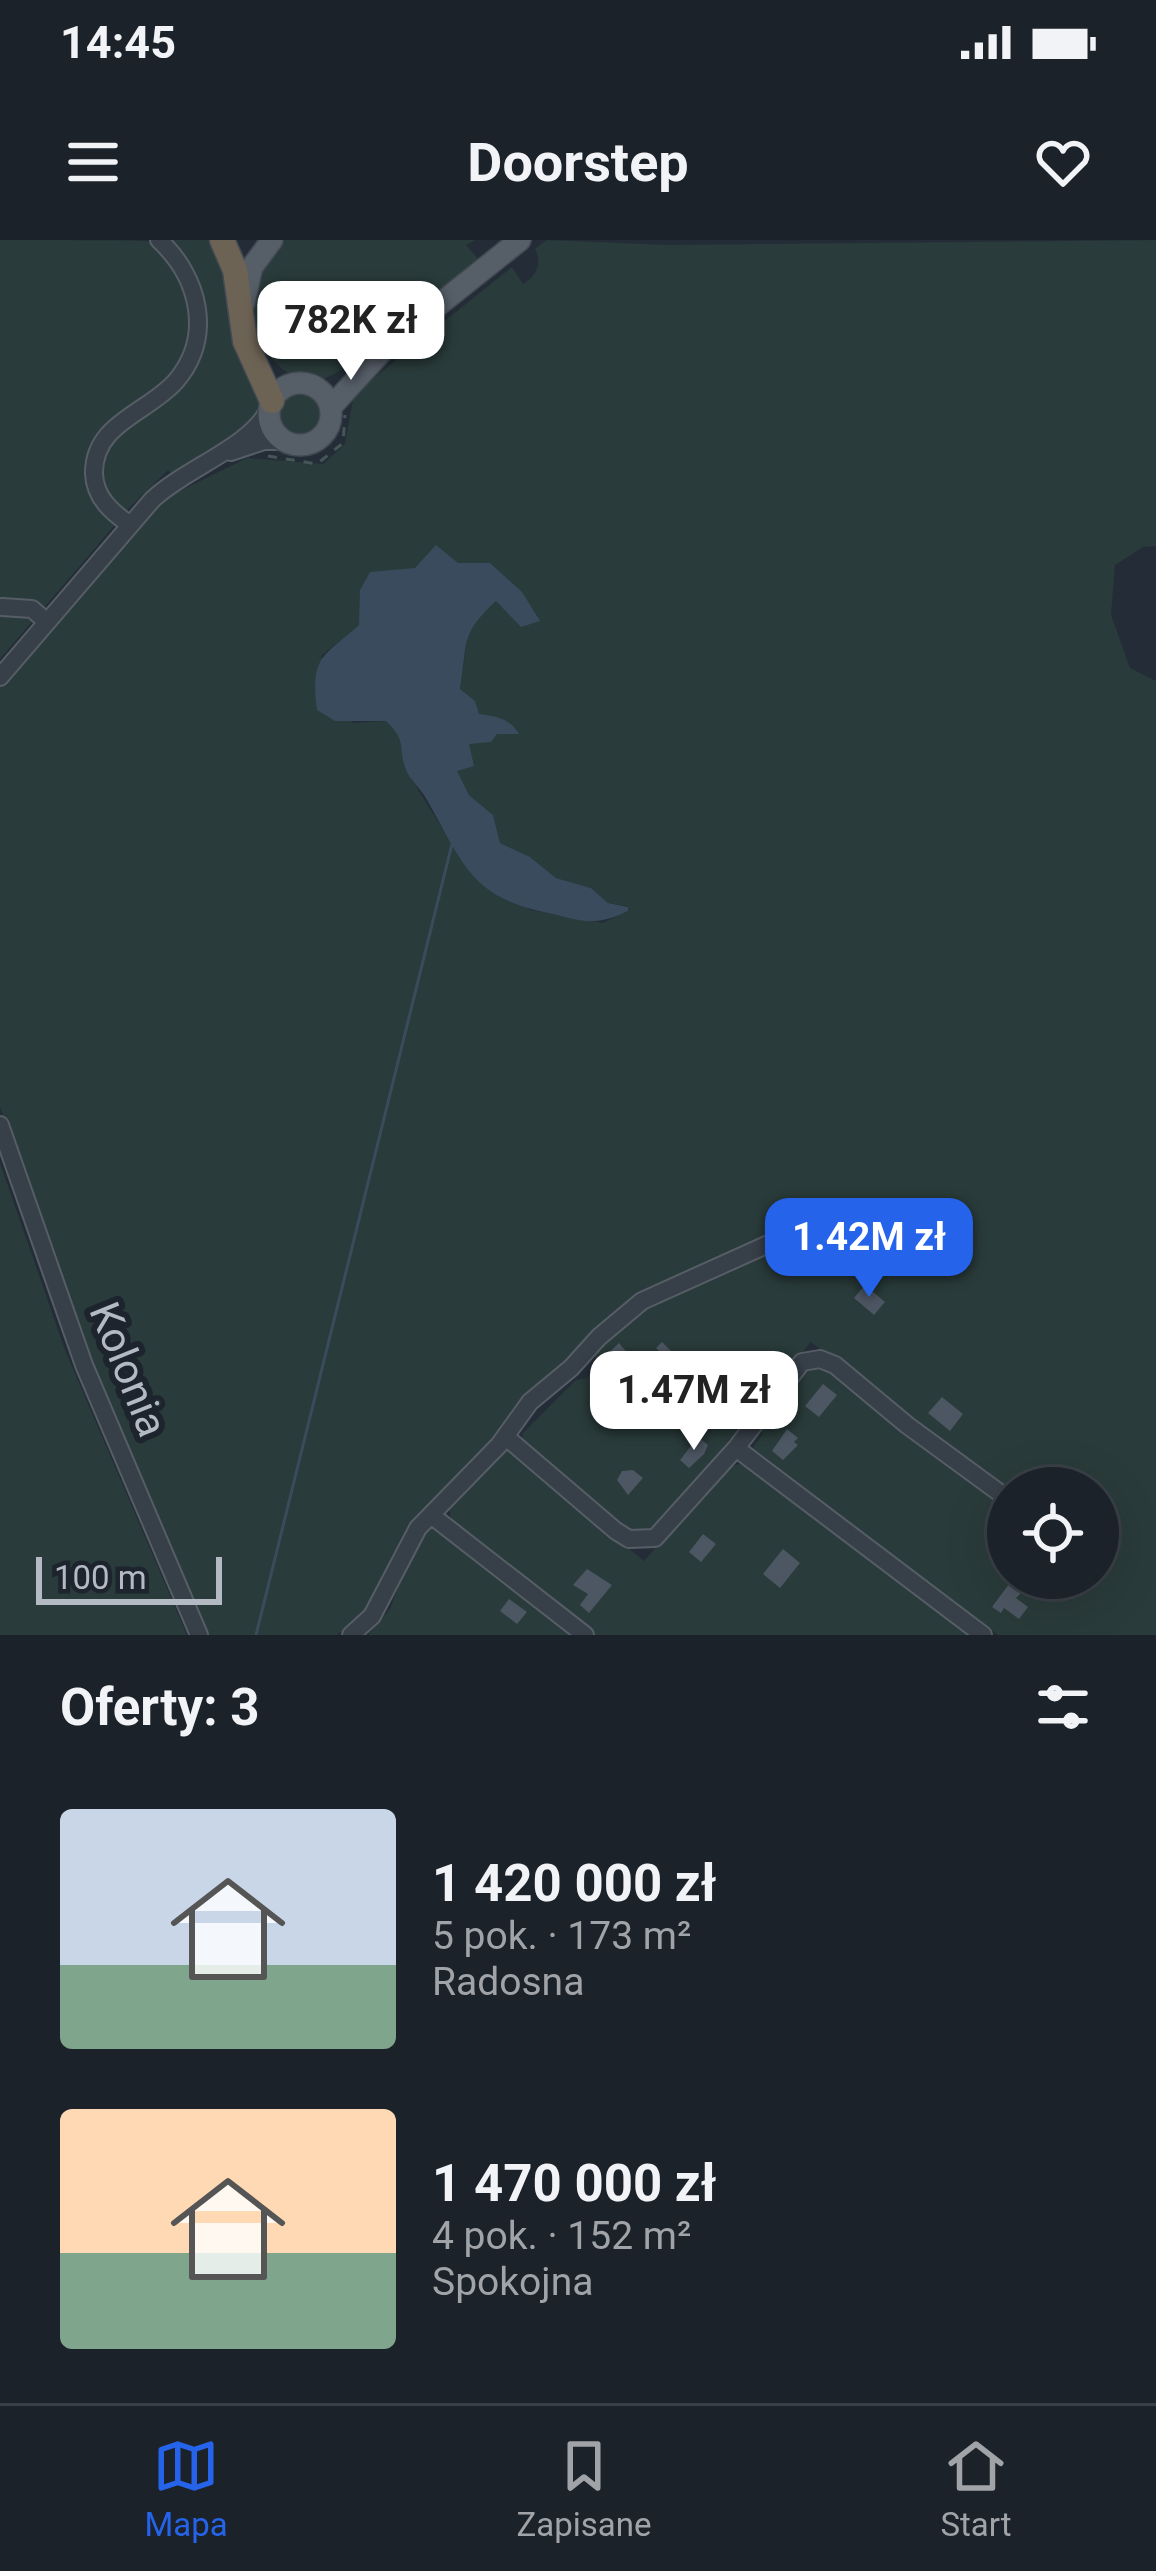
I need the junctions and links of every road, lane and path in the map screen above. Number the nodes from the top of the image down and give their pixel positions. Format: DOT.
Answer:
graph roads {
  1 [pos="159,240"];
  2 [pos="222,240"];
  3 [pos="272,240"];
  4 [pos="520,240"];
  5 [pos="387,346"];
  6 [pos="305,384"];
  7 [pos="339,401"];
  8 [pos="270,405"];
  9 [pos="284,441"];
  10 [pos="249,454"];
  11 [pos="207,460"];
  12 [pos="130,525"];
  13 [pos="2,607"];
  14 [pos="47,622"];
  15 [pos="0,677"];
  16 [pos="0,1125"];
  17 [pos="826,1218"];
  18 [pos="506,1437"];
  19 [pos="736,1448"];
  20 [pos="987,1484"];
  21 [pos="430,1515"];
  22 [pos="200,1635"];
  23 [pos="351,1635"];
  24 [pos="585,1635"];
  25 [pos="983,1635"];
  1 -- 12 [label="street"];
  2 -- 8 [label="highway"];
  3 -- 6 [label="main road"];
  4 -- 5 [label="main road"];
  5 -- 6 [label="main road"];
  5 -- 7 [label="main road"];
  6 -- 7 [label="main road"];
  6 -- 8 [label="main road"];
  7 -- 9 [label="main road"];
  7 -- 10 [label="path"];
  8 -- 9 [label="main road"];
  8 -- 11 [label="street"];
  9 -- 11 [label="street"];
  11 -- 12 [label="street"];
  12 -- 14 [label="street"];
  13 -- 14 [label="street"];
  14 -- 15 [label="street"];
  16 -- 22 [label="street, Kolonia"];
  17 -- 18 [label="street"];
  18 -- 19 [label="street"];
  18 -- 21 [label="street"];
  19 -- 20 [label="street"];
  19 -- 25 [label="street"];
  21 -- 23 [label="street"];
  21 -- 24 [label="street"];
}
